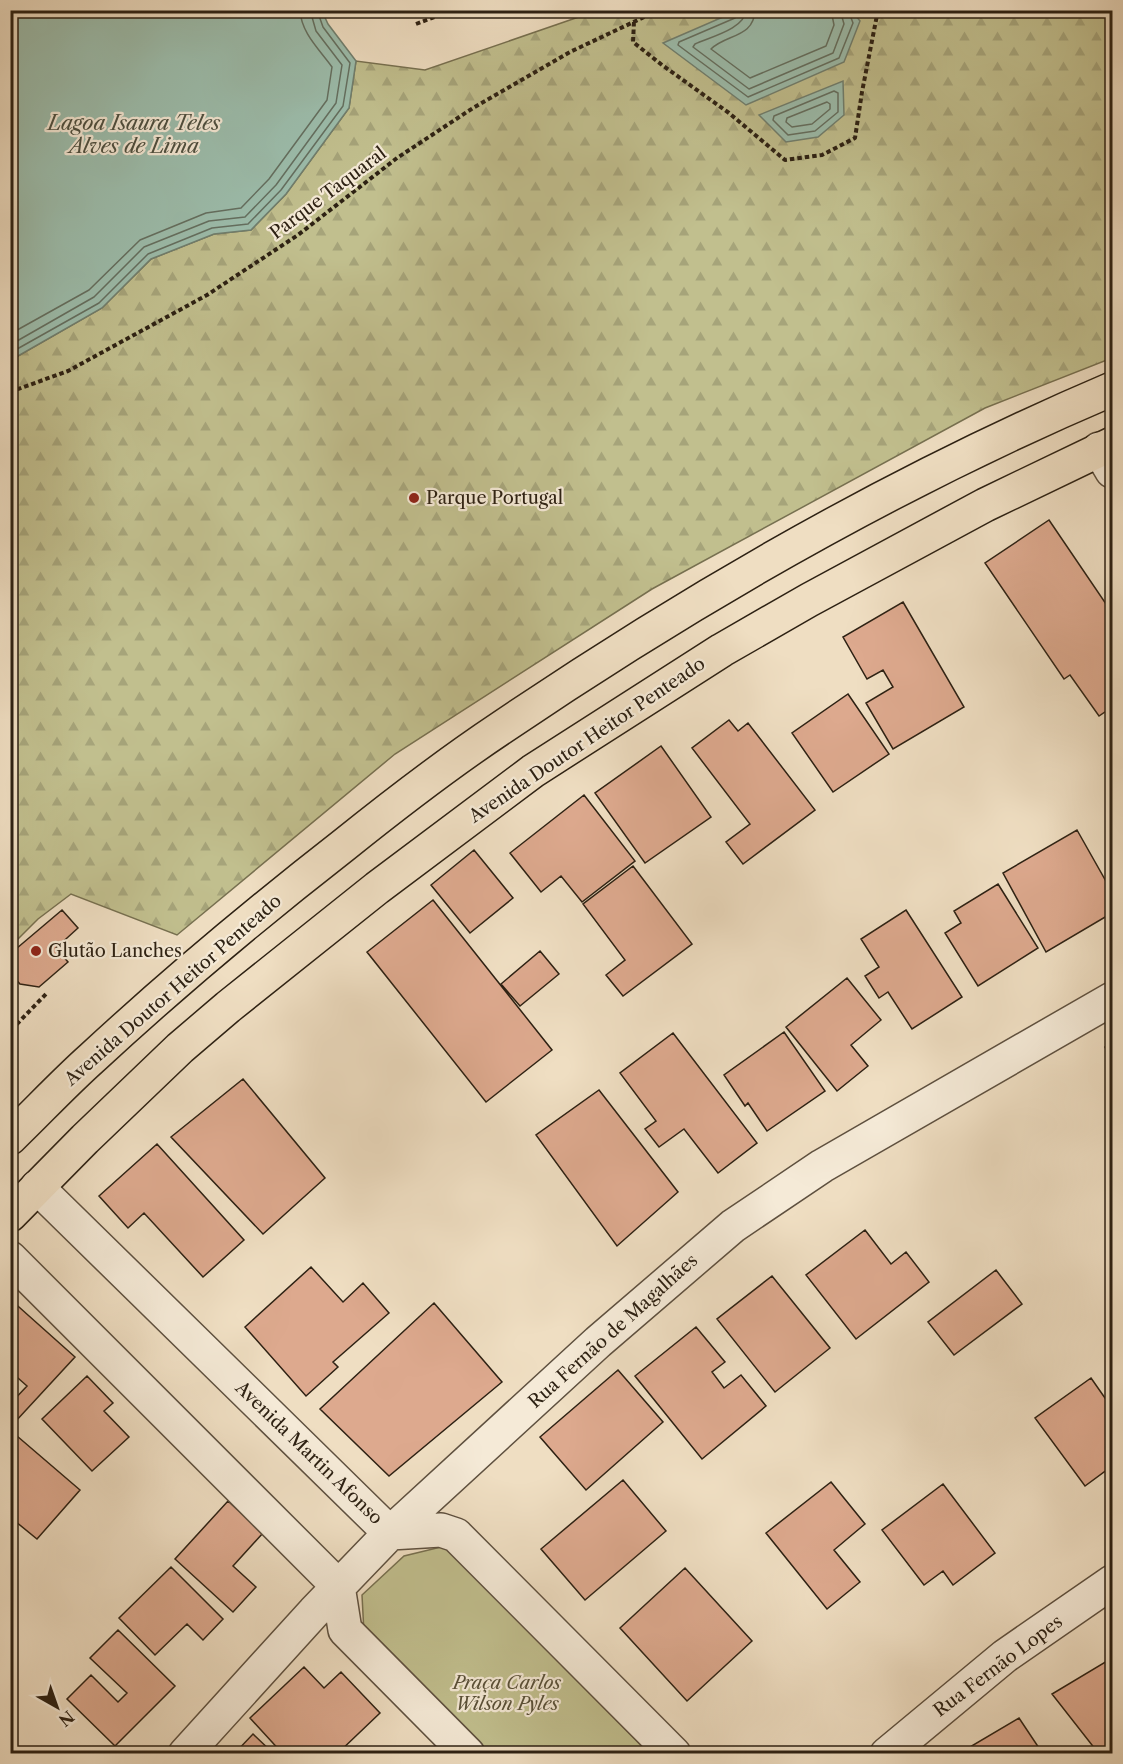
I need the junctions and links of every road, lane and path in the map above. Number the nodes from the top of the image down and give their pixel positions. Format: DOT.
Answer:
graph roads {
  1 [pos="453,10"];
  2 [pos="659,10"];
  3 [pos="878,10"];
  4 [pos="634,22"];
  5 [pos="416,24"];
  6 [pos="1113,389"];
  7 [pos="10,392"];
  8 [pos="1108,455"];
  9 [pos="46,994"];
  10 [pos="1113,999"];
  11 [pos="10,1025"];
  12 [pos="10,1138"];
  13 [pos="37,1187"];
  14 [pos="10,1215"];
  15 [pos="10,1258"];
  16 [pos="390,1533"];
  17 [pos="1113,1582"];
  18 [pos="338,1586"];
  19 [pos="185,1754"];
  20 [pos="468,1754"];
  21 [pos="674,1754"];
  22 [pos="887,1754"];
  1 -- 5 [label="path"];
  2 -- 4 [label="path, Parque Taquaral"];
  3 -- 4 [label="path"];
  4 -- 7 [label="path, Parque Taquaral"];
  6 -- 12 [label="main road, Avenida Doutor Heitor Penteado"];
  8 -- 13 [label="main road, Avenida Doutor Heitor Penteado"];
  9 -- 11 [label="path"];
  10 -- 16 [label="street, Rua Fernão de Magalhães"];
  13 -- 14 [label="main road, Avenida Doutor Heitor Penteado"];
  13 -- 16 [label="street, Avenida Martin Afonso"];
  15 -- 18 [label="street"];
  16 -- 18 [label="street, Rua Fernão de Magalhães"];
  16 -- 21 [label="street, Avenida Martin Afonso"];
  17 -- 22 [label="street, Rua Fernão Lopes"];
  18 -- 19 [label="street, Rua Fernão de Magalhães"];
  18 -- 20 [label="street"];
}
